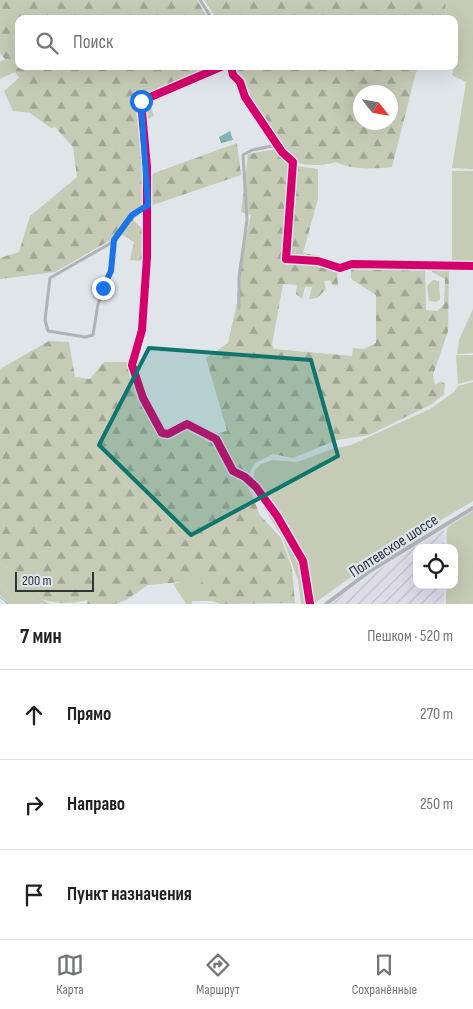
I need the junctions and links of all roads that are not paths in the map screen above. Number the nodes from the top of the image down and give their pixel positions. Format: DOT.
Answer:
graph roads {
  1 [pos="200,0"];
  2 [pos="209,15"];
  3 [pos="213,70"];
  4 [pos="232,70"];
  5 [pos="277,145"];
  6 [pos="148,205"];
  7 [pos="114,240"];
  8 [pos="473,266"];
  9 [pos="239,308"];
  10 [pos="473,508"];
  11 [pos="310,604"];
  12 [pos="326,604"];
  1 -- 2 [label="street"];
  3 -- 6 [label="street"];
  4 -- 5 [label="street"];
  5 -- 8 [label="street"];
  5 -- 9 [label="street"];
  6 -- 7 [label="street"];
  6 -- 11 [label="street"];
  7 -- 7 [label="street"];
  10 -- 12 [label="street, Полтевское шоссе"];
}
